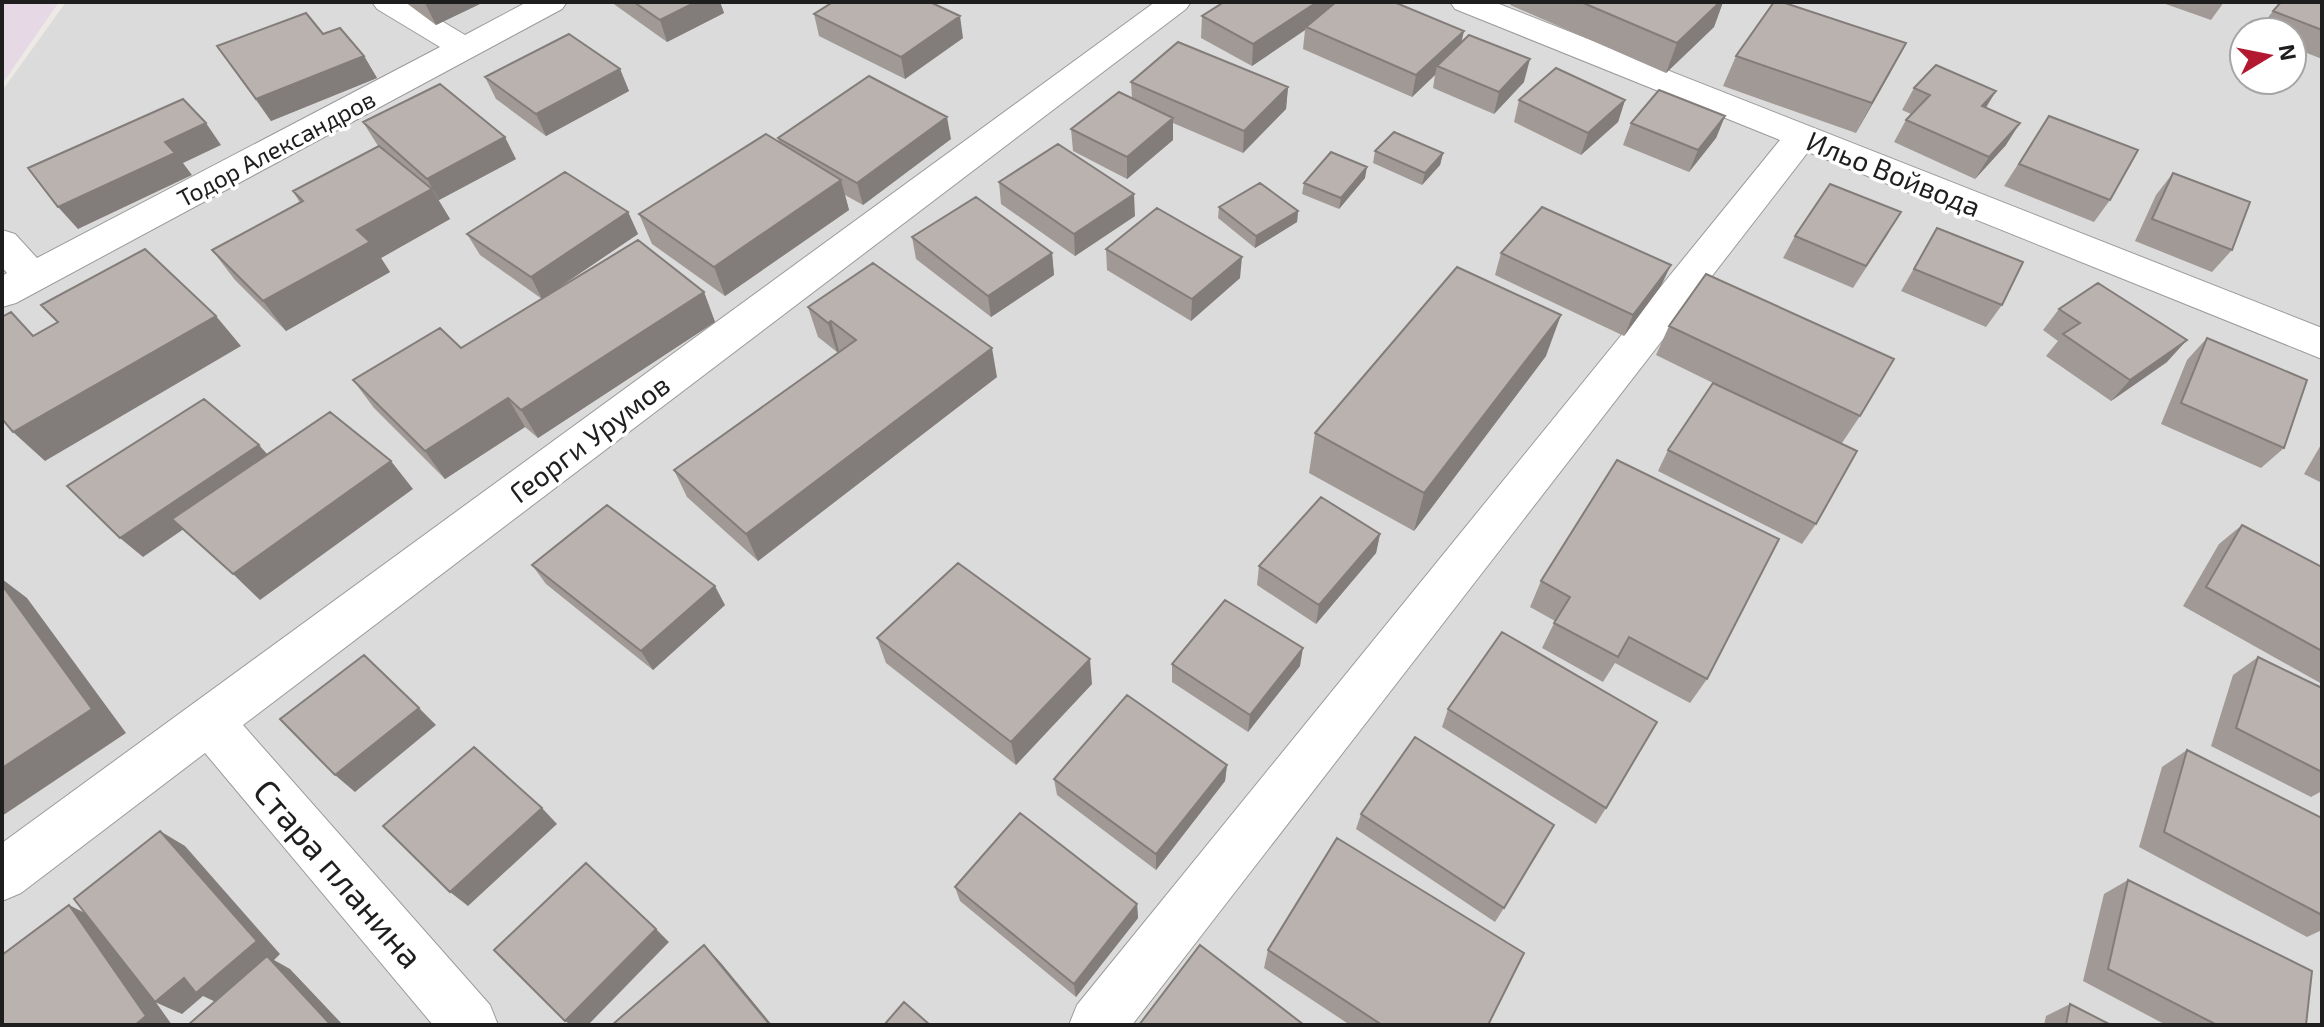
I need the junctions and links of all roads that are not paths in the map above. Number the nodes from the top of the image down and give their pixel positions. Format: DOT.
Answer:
graph roads {
  1 [pos="388,2"];
  2 [pos="551,2"];
  3 [pos="1175,2"];
  4 [pos="1466,2"];
  5 [pos="464,48"];
  6 [pos="1802,136"];
  7 [pos="2,243"];
  8 [pos="17,285"];
  9 [pos="2322,344"];
  10 [pos="208,721"];
  11 [pos="2,875"];
  12 [pos="470,1025"];
  13 [pos="1097,1025"];
  1 -- 5 [label="street"];
  2 -- 5 [label="street, Тодор Александров"];
  3 -- 10 [label="street, Георги Урумов"];
  4 -- 6 [label="street, Ильо Войвода"];
  5 -- 8 [label="street, Тодор Александров"];
  6 -- 9 [label="street, Ильо Войвода"];
  6 -- 13 [label="street"];
  7 -- 8 [label="street"];
  10 -- 11 [label="street, Георги Урумов"];
  10 -- 12 [label="street, Стара планина"];
}
